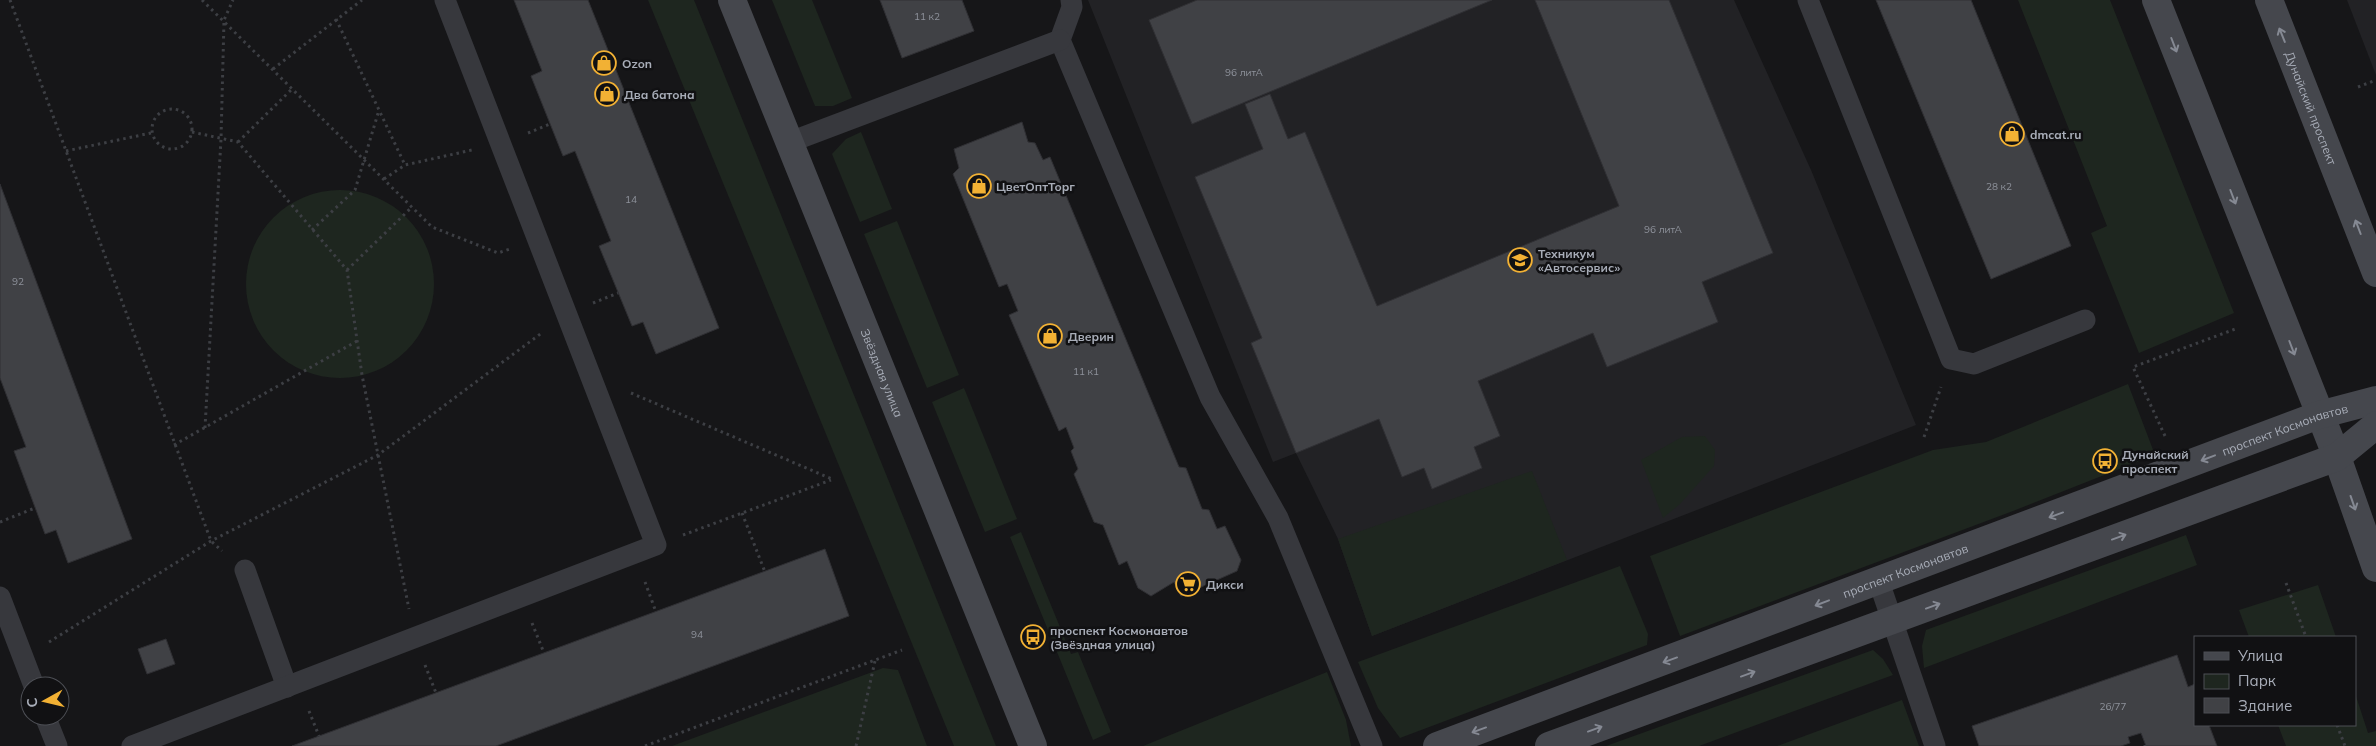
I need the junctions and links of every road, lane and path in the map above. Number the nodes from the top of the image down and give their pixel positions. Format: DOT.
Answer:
graph roads {
  1 [pos="10,0"];
  2 [pos="202,0"];
  3 [pos="233,0"];
  4 [pos="362,0"];
  5 [pos="444,0"];
  6 [pos="732,0"];
  7 [pos="1071,0"];
  8 [pos="1808,0"];
  9 [pos="2156,0"];
  10 [pos="2268,0"];
  11 [pos="336,19"];
  12 [pos="224,20"];
  13 [pos="1060,40"];
  14 [pos="273,69"];
  15 [pos="2376,80"];
  16 [pos="2358,87"];
  17 [pos="293,88"];
  18 [pos="379,110"];
  19 [pos="192,132"];
  20 [pos="151,133"];
  21 [pos="221,139"];
  22 [pos="238,142"];
  23 [pos="790,142"];
  24 [pos="501,144"];
  25 [pos="66,151"];
  26 [pos="364,158"];
  27 [pos="405,165"];
  28 [pos="384,179"];
  29 [pos="412,207"];
  30 [pos="312,230"];
  31 [pos="498,253"];
  32 [pos="347,270"];
  33 [pos="2376,273"];
  34 [pos="568,314"];
  35 [pos="2085,320"];
  36 [pos="2238,328"];
  37 [pos="357,340"];
  38 [pos="1951,358"];
  39 [pos="592,376"];
  40 [pos="2376,400"];
  41 [pos="2319,415"];
  42 [pos="2376,425"];
  43 [pos="205,428"];
  44 [pos="1924,436"];
  45 [pos="2165,437"];
  46 [pos="174,445"];
  47 [pos="378,456"];
  48 [pos="2337,457"];
  49 [pos="36,508"];
  50 [pos="742,513"];
  51 [pos="0,522"];
  52 [pos="210,541"];
  53 [pos="656,545"];
  54 [pos="2376,568"];
  55 [pos="245,570"];
  56 [pos="765,572"];
  57 [pos="1879,582"];
  58 [pos="2286,583"];
  59 [pos="0,597"];
  60 [pos="1892,621"];
  61 [pos="2306,636"];
  62 [pos="415,638"];
  63 [pos="902,650"];
  64 [pos="23,658"];
  65 [pos="875,660"];
  66 [pos="30,676"];
  67 [pos="287,687"];
  68 [pos="49,726"];
  69 [pos="2337,726"];
  70 [pos="57,746"];
  71 [pos="132,746"];
  72 [pos="645,746"];
  73 [pos="856,746"];
  74 [pos="1033,746"];
  75 [pos="1372,746"];
  76 [pos="1437,746"];
  77 [pos="1549,746"];
  78 [pos="1935,746"];
  79 [pos="2344,746"];
  1 -- 25 [label="path"];
  2 -- 12 [label="path"];
  3 -- 12 [label="path"];
  4 -- 11 [label="path"];
  5 -- 24 [label="lane"];
  6 -- 23 [label="street, Звёздная улица"];
  7 -- 13 [label="lane"];
  8 -- 38 [label="lane"];
  9 -- 41 [label="street, one-way"];
  33 -- 10 [label="street, Дунайский проспект, one-way"];
  11 -- 14 [label="path"];
  11 -- 18 [label="path"];
  12 -- 14 [label="path"];
  12 -- 21 [label="path"];
  13 -- 23 [label="lane"];
  13 -- 75 [label="lane"];
  14 -- 17 [label="path"];
  15 -- 16 [label="path"];
  17 -- 22 [label="path"];
  17 -- 26 [label="path"];
  18 -- 26 [label="path"];
  18 -- 27 [label="path"];
  19 -- 20 [label="path"];
  19 -- 20 [label="path"];
  19 -- 21 [label="path"];
  20 -- 25 [label="path"];
  21 -- 22 [label="path"];
  21 -- 43 [label="path"];
  22 -- 30 [label="path"];
  23 -- 74 [label="street, Звёздная улица"];
  24 -- 27 [label="path"];
  24 -- 34 [label="lane"];
  25 -- 46 [label="path"];
  26 -- 28 [label="path"];
  26 -- 30 [label="path"];
  27 -- 28 [label="path"];
  28 -- 29 [label="path"];
  29 -- 31 [label="path"];
  29 -- 32 [label="path"];
  30 -- 32 [label="path"];
  32 -- 37 [label="path"];
  34 -- 39 [label="lane"];
  34 -- 47 [label="path"];
  35 -- 38 [label="lane"];
  36 -- 45 [label="path"];
  37 -- 43 [label="path"];
  37 -- 47 [label="path"];
  38 -- 44 [label="path"];
  39 -- 50 [label="path"];
  39 -- 53 [label="lane"];
  40 -- 41 [label="street, проспект Космонавтов"];
  41 -- 48 [label="street"];
  41 -- 57 [label="street, проспект Космонавтов, one-way"];
  42 -- 48 [label="street"];
  43 -- 46 [label="path"];
  46 -- 52 [label="path"];
  47 -- 52 [label="path"];
  47 -- 62 [label="path"];
  48 -- 54 [label="street, one-way"];
  60 -- 48 [label="street, one-way"];
  49 -- 51 [label="path"];
  50 -- 53 [label="path"];
  50 -- 56 [label="path"];
  52 -- 64 [label="path"];
  53 -- 62 [label="lane"];
  55 -- 67 [label="lane"];
  57 -- 60 [label="lane"];
  57 -- 76 [label="street, проспект Космонавтов, one-way"];
  58 -- 61 [label="path"];
  59 -- 64 [label="lane"];
  77 -- 60 [label="street, one-way"];
  60 -- 78 [label="lane"];
  62 -- 67 [label="lane"];
  63 -- 65 [label="path"];
  64 -- 66 [label="lane"];
  65 -- 72 [label="path"];
  65 -- 73 [label="path"];
  67 -- 71 [label="lane"];
  68 -- 70 [label="lane"];
  69 -- 79 [label="path"];
}
